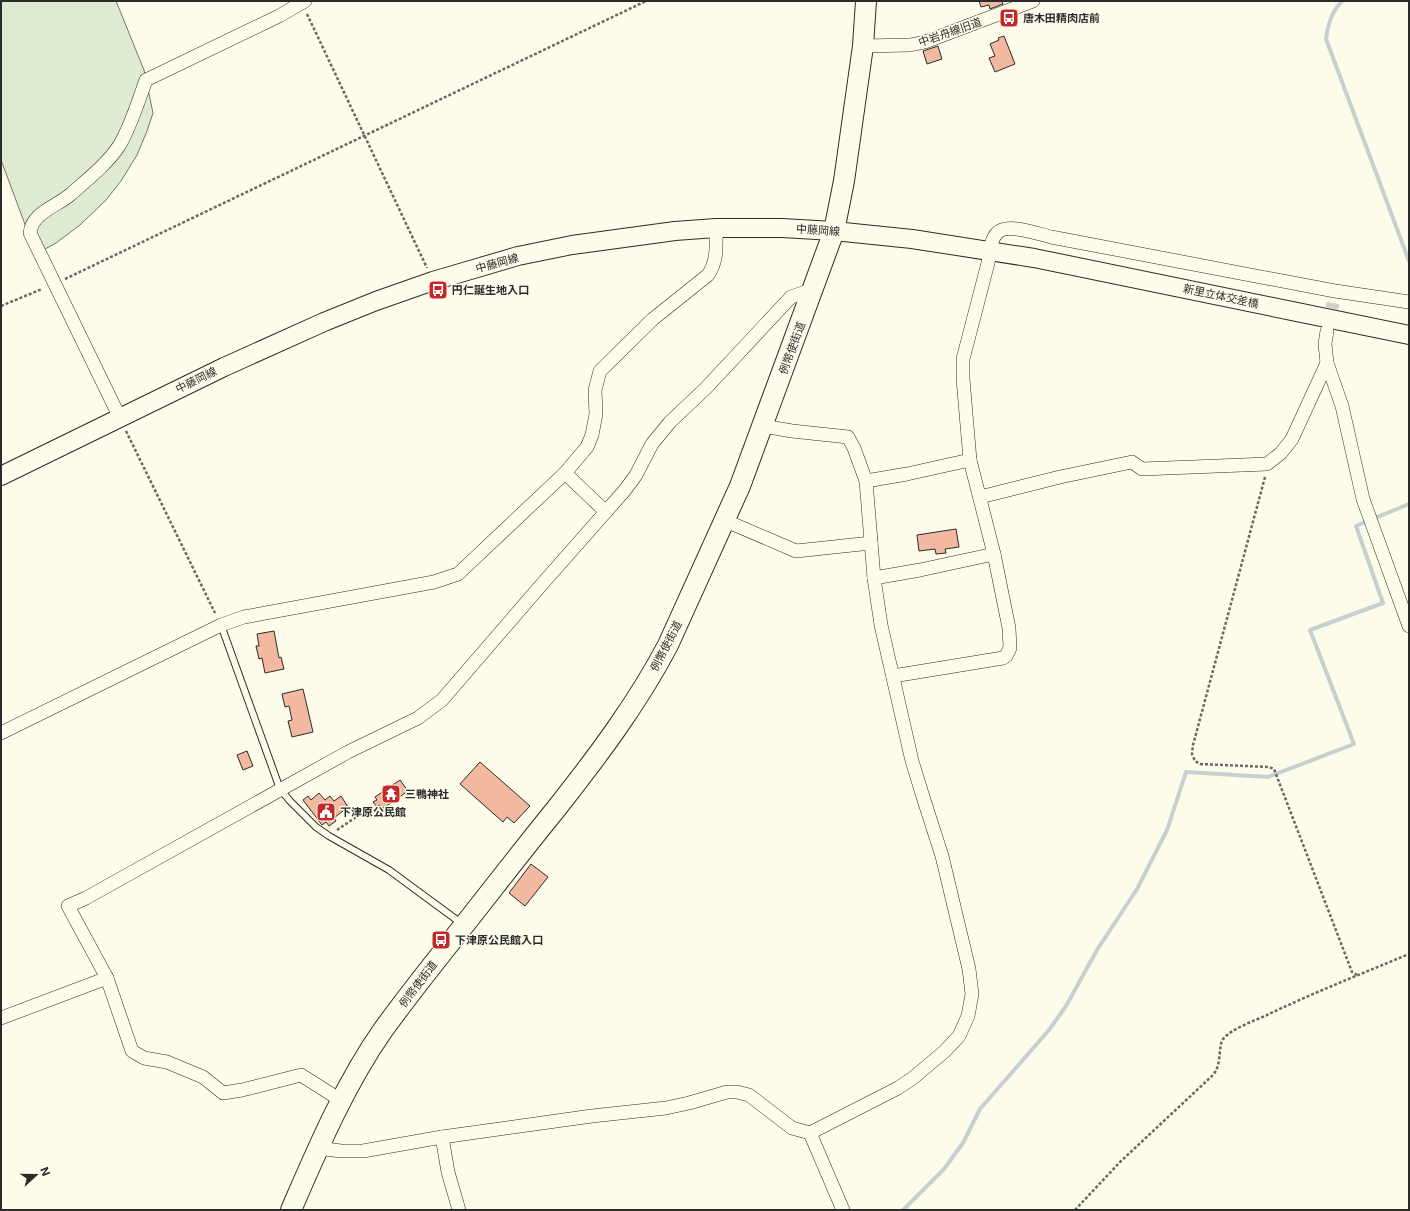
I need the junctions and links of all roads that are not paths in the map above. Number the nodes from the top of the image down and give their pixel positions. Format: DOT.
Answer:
graph roads {
  1 [pos="866,1"];
  2 [pos="1033,1"];
  3 [pos="304,2"];
  4 [pos="863,46"];
  5 [pos="716,228"];
  6 [pos="834,231"];
  7 [pos="990,250"];
  8 [pos="1034,258"];
  9 [pos="814,289"];
  10 [pos="1409,302"];
  11 [pos="1327,331"];
  12 [pos="1409,335"];
  13 [pos="1327,363"];
  14 [pos="120,418"];
  15 [pos="763,426"];
  16 [pos="970,460"];
  17 [pos="565,473"];
  18 [pos="1,476"];
  19 [pos="866,480"];
  20 [pos="980,497"];
  21 [pos="606,512"];
  22 [pos="726,521"];
  23 [pos="871,543"];
  24 [pos="994,554"];
  25 [pos="874,578"];
  26 [pos="1406,608"];
  27 [pos="221,624"];
  28 [pos="1409,626"];
  29 [pos="893,676"];
  30 [pos="1,733"];
  31 [pos="280,789"];
  32 [pos="464,925"];
  33 [pos="107,978"];
  34 [pos="1,1018"];
  35 [pos="342,1101"];
  36 [pos="810,1133"];
  37 [pos="442,1137"];
  38 [pos="318,1148"];
  39 [pos="291,1210"];
  40 [pos="459,1210"];
  41 [pos="843,1210"];
  1 -- 4 [label="main road, 例幣使街道"];
  2 -- 4 [label="street, 中岩舟線旧道"];
  3 -- 14 [label="street"];
  4 -- 6 [label="main road, 例幣使街道"];
  5 -- 6 [label="main road, 中藤岡線"];
  5 -- 14 [label="main road, 中藤岡線"];
  5 -- 17 [label="street"];
  6 -- 7 [label="main road, 中藤岡線"];
  6 -- 9 [label="main road, 例幣使街道"];
  7 -- 8 [label="main road, 中藤岡線"];
  7 -- 10 [label="street"];
  7 -- 16 [label="street"];
  8 -- 12 [label="main road, 新里立体交差橋"];
  9 -- 15 [label="main road, 例幣使街道"];
  9 -- 21 [label="street"];
  11 -- 13 [label="street"];
  13 -- 20 [label="street"];
  13 -- 26 [label="street"];
  14 -- 18 [label="main road, 中藤岡線"];
  15 -- 19 [label="street"];
  15 -- 22 [label="main road, 例幣使街道"];
  16 -- 19 [label="street"];
  16 -- 20 [label="street"];
  17 -- 21 [label="street"];
  17 -- 27 [label="street"];
  19 -- 23 [label="street"];
  20 -- 24 [label="street"];
  21 -- 31 [label="street"];
  22 -- 23 [label="street"];
  22 -- 32 [label="main road, 例幣使街道"];
  23 -- 25 [label="street"];
  24 -- 25 [label="street"];
  24 -- 29 [label="street"];
  25 -- 29 [label="street"];
  26 -- 28 [label="street"];
  27 -- 30 [label="street"];
  27 -- 31 [label="lane"];
  29 -- 36 [label="street"];
  31 -- 32 [label="lane"];
  31 -- 33 [label="street"];
  32 -- 35 [label="main road, 例幣使街道"];
  33 -- 34 [label="street"];
  33 -- 35 [label="street"];
  35 -- 38 [label="main road, 例幣使街道"];
  36 -- 37 [label="street"];
  36 -- 41 [label="street"];
  37 -- 38 [label="street"];
  37 -- 40 [label="street"];
  38 -- 39 [label="main road, 例幣使街道"];
}
